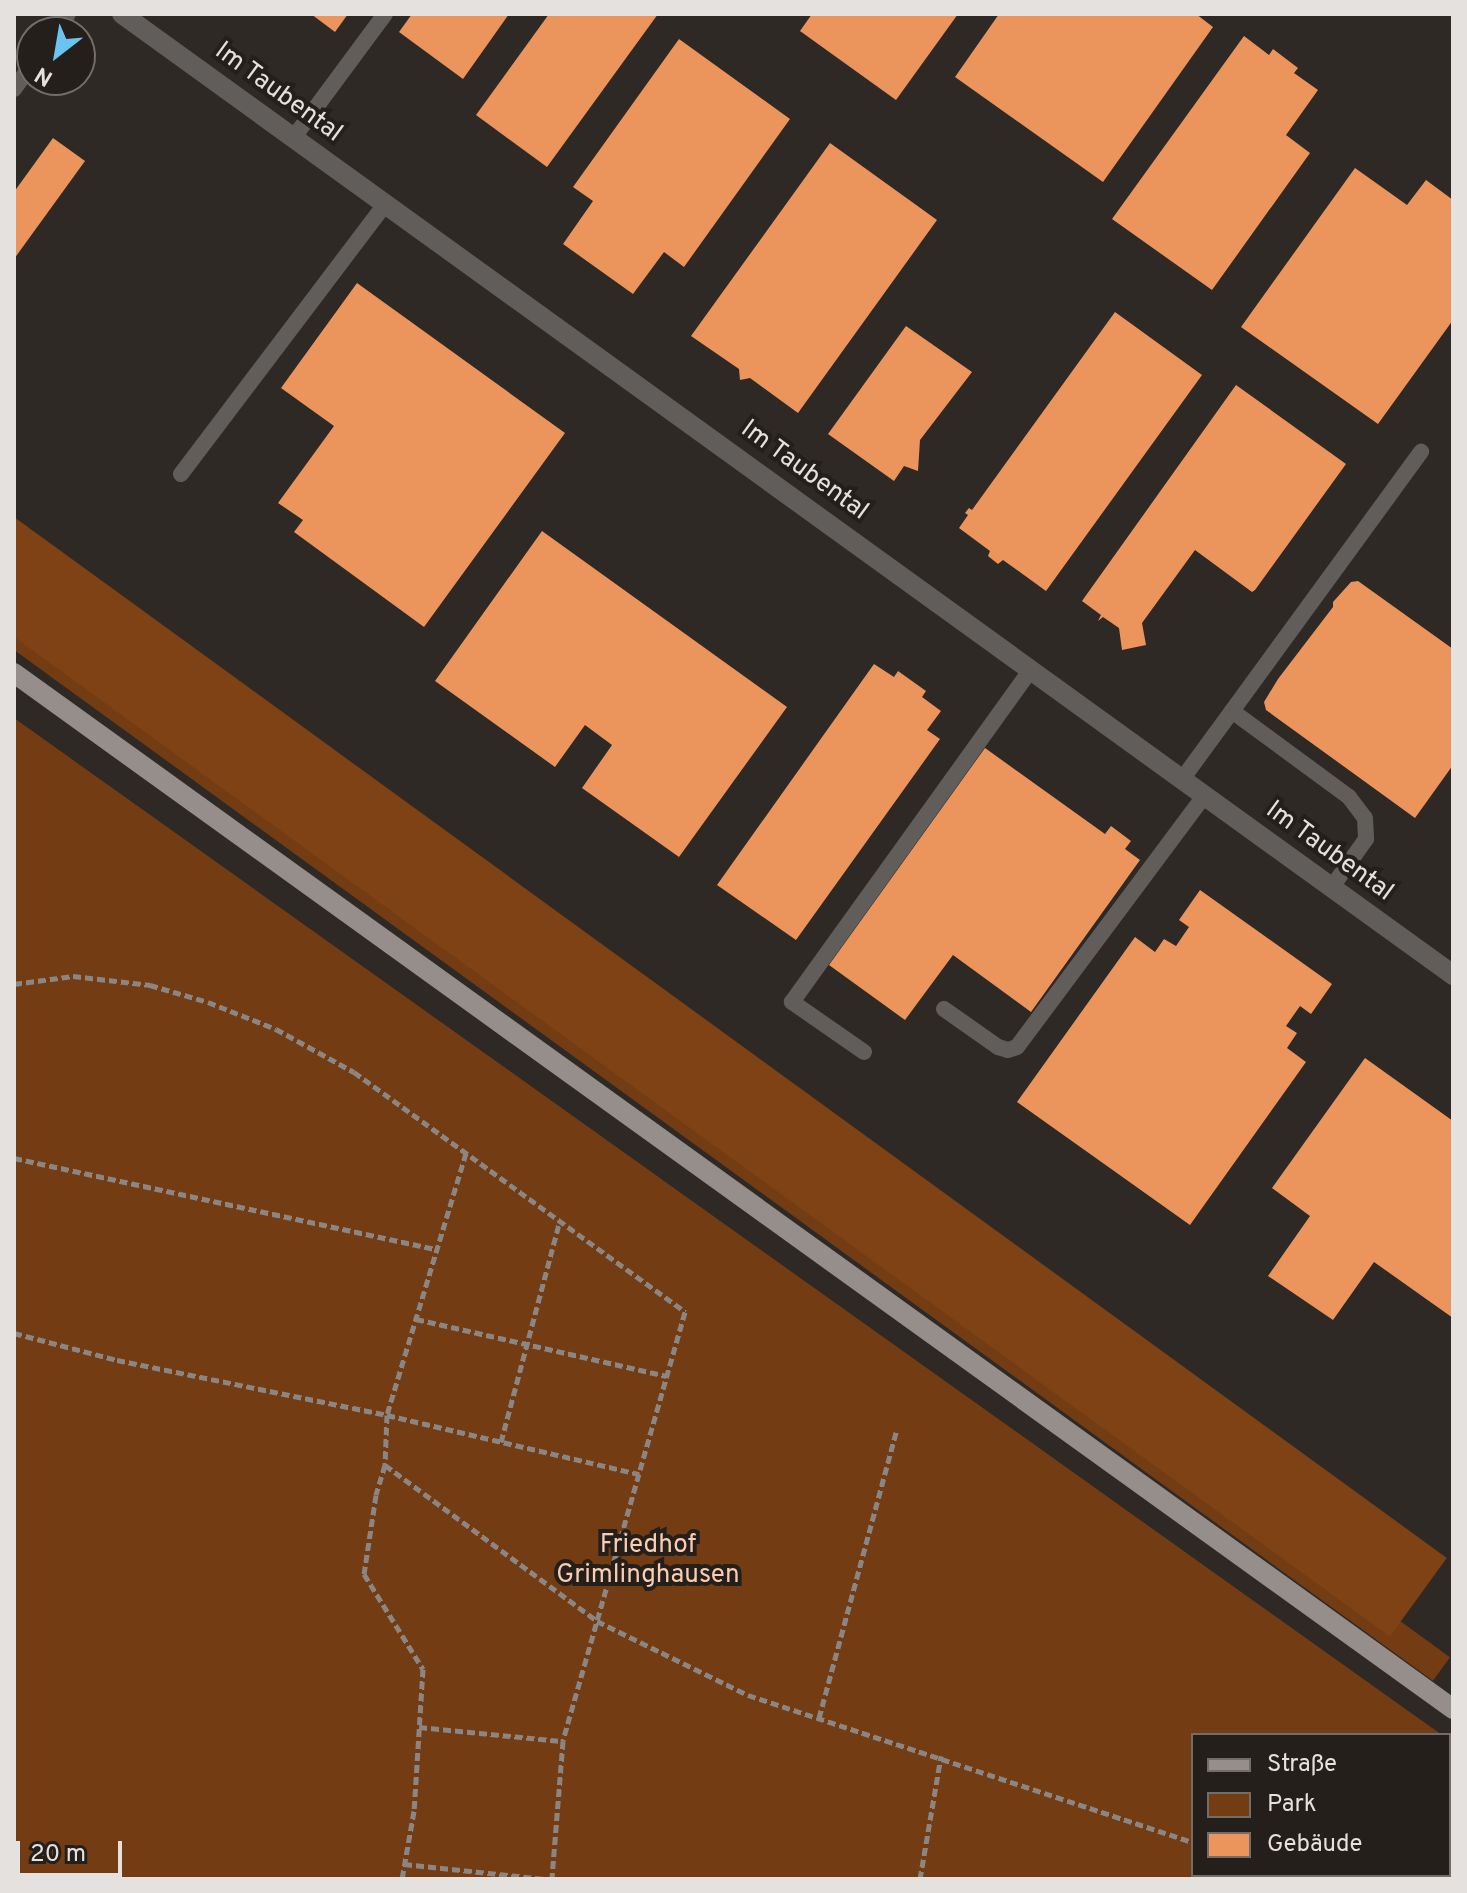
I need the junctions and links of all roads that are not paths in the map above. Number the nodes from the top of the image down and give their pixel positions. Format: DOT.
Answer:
graph roads {
  1 [pos="122,14"];
  2 [pos="385,14"];
  3 [pos="294,137"];
  4 [pos="386,203"];
  5 [pos="1421,452"];
  6 [pos="181,474"];
  7 [pos="1031,669"];
  8 [pos="14,673"];
  9 [pos="1232,711"];
  10 [pos="1183,778"];
  11 [pos="1205,795"];
  12 [pos="1332,887"];
  13 [pos="1453,975"];
  14 [pos="944,1009"];
  15 [pos="864,1052"];
  16 [pos="1453,1709"];
  1 -- 3 [label="street, Im Taubental"];
  2 -- 3 [label="lane"];
  3 -- 4 [label="street, Im Taubental"];
  4 -- 6 [label="lane"];
  4 -- 7 [label="street, Im Taubental"];
  5 -- 9 [label="lane"];
  7 -- 10 [label="street, Im Taubental"];
  7 -- 15 [label="lane"];
  8 -- 16 [label="main road"];
  9 -- 10 [label="lane"];
  9 -- 12 [label="lane"];
  10 -- 11 [label="street, Im Taubental"];
  11 -- 12 [label="street, Im Taubental"];
  11 -- 14 [label="lane"];
  12 -- 13 [label="street, Im Taubental"];
}
